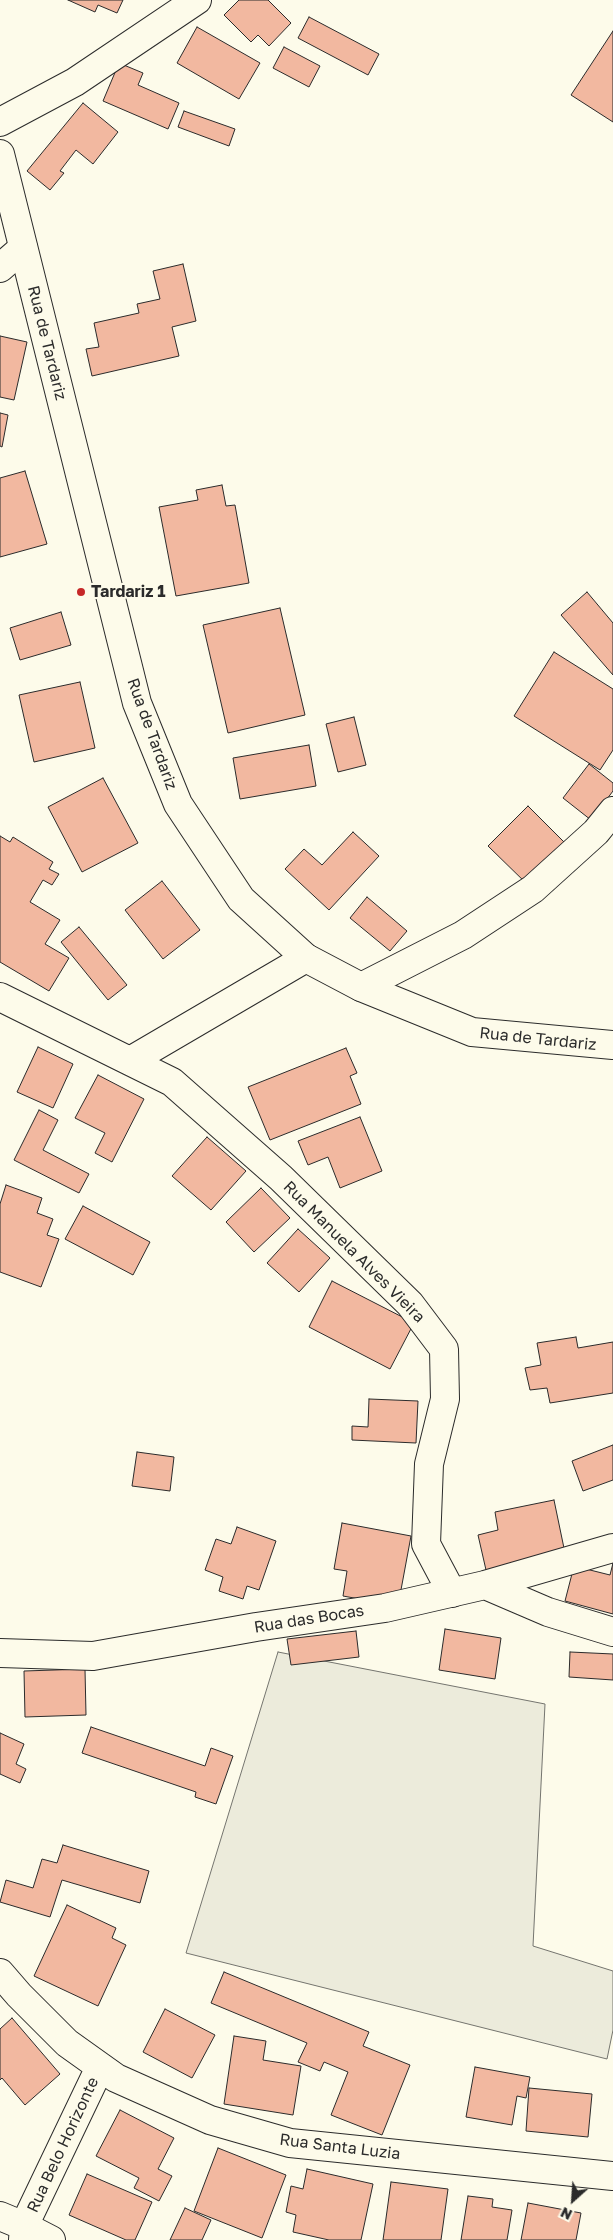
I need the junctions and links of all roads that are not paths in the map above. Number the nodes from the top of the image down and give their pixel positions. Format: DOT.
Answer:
graph roads {
  1 [pos="197,0"];
  2 [pos="0,122"];
  3 [pos="0,154"];
  4 [pos="23,248"];
  5 [pos="0,268"];
  6 [pos="613,811"];
  7 [pos="306,958"];
  8 [pos="361,987"];
  9 [pos="0,997"];
  10 [pos="613,1045"];
  11 [pos="130,1061"];
  12 [pos="613,1548"];
  13 [pos="485,1585"];
  14 [pos="452,1593"];
  15 [pos="613,1632"];
  16 [pos="0,1653"];
  17 [pos="0,1972"];
  18 [pos="100,2067"];
  19 [pos="613,2176"];
  20 [pos="16,2227"];
  21 [pos="51,2240"];
  1 -- 2 [label="street"];
  3 -- 4 [label="street, Rua de Tardariz"];
  4 -- 5 [label="street"];
  4 -- 7 [label="street, Rua de Tardariz"];
  6 -- 8 [label="street"];
  7 -- 8 [label="street, Rua de Tardariz"];
  7 -- 11 [label="street"];
  8 -- 10 [label="street, Rua de Tardariz"];
  9 -- 11 [label="street, Rua Manuela Alves Vieira"];
  11 -- 14 [label="street, Rua Manuela Alves Vieira"];
  12 -- 13 [label="street, Rua das Bocas"];
  13 -- 14 [label="street, Rua das Bocas"];
  13 -- 15 [label="street"];
  14 -- 16 [label="street, Rua das Bocas"];
  17 -- 18 [label="street, Rua Santa Luzia"];
  18 -- 19 [label="street, Rua Santa Luzia"];
  18 -- 20 [label="street, Rua Belo Horizonte"];
  20 -- 21 [label="street"];
}
